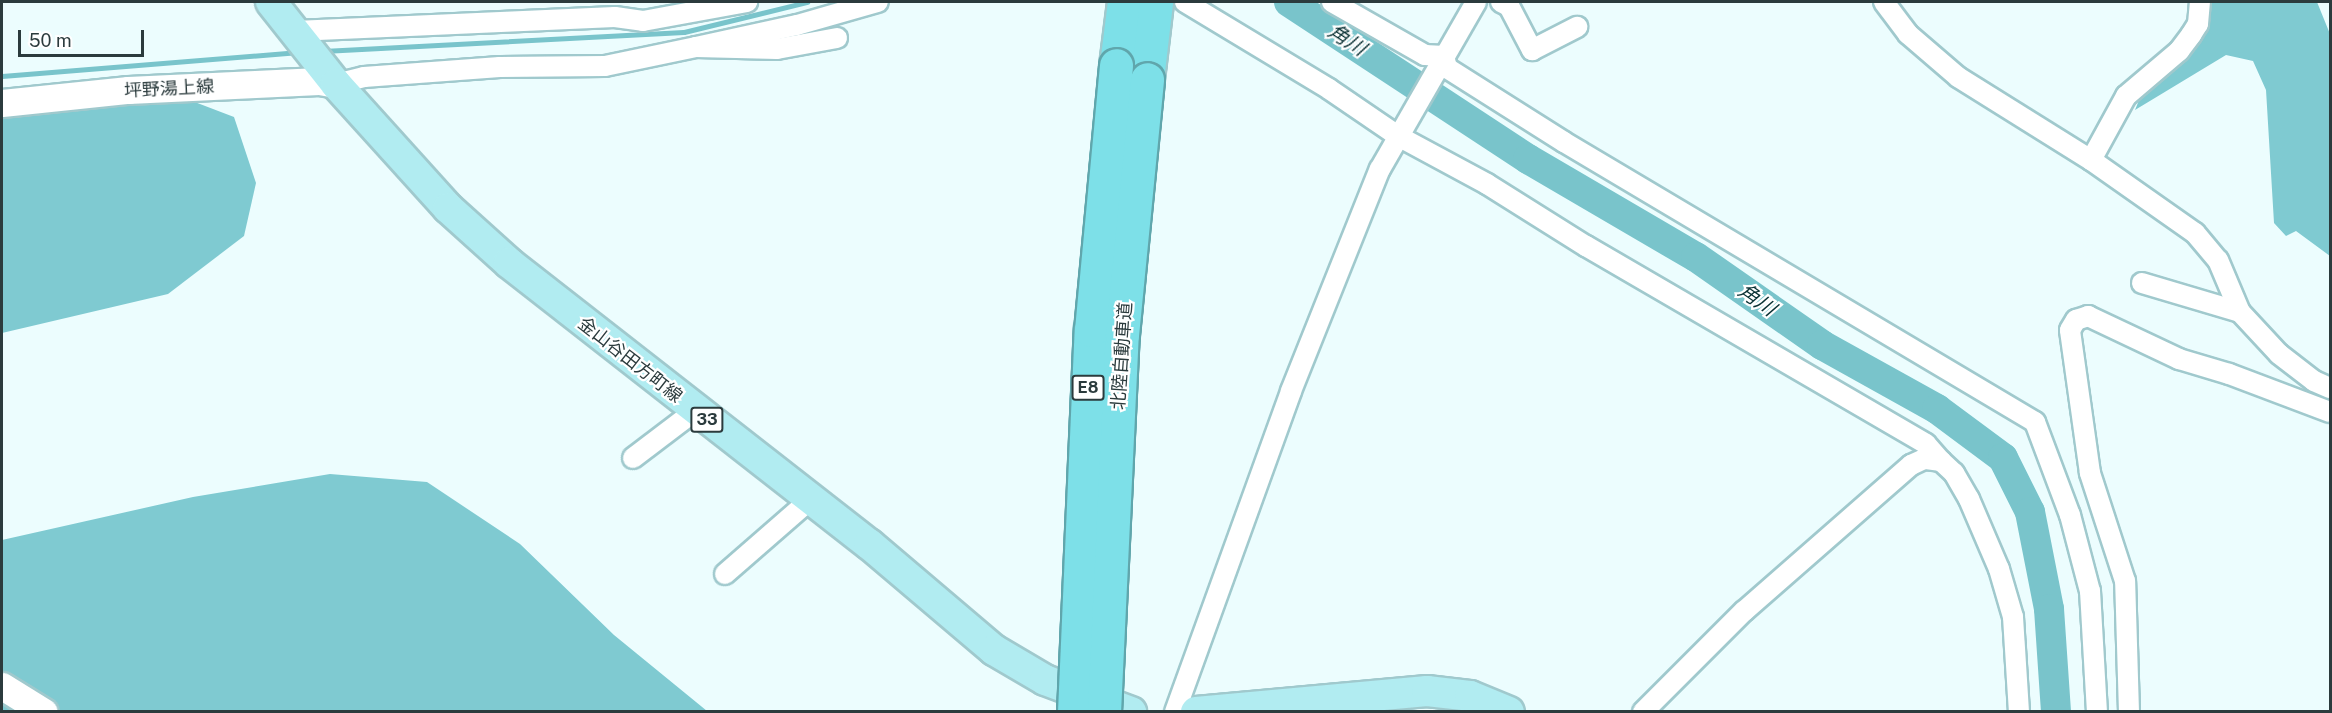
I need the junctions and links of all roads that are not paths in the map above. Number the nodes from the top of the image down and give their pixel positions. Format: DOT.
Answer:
graph roads {
  1 [pos="271,2"];
  2 [pos="747,2"];
  3 [pos="878,2"];
  4 [pos="1124,2"];
  5 [pos="1156,2"];
  6 [pos="1185,2"];
  7 [pos="1332,2"];
  8 [pos="1501,2"];
  9 [pos="1884,2"];
  10 [pos="2200,2"];
  11 [pos="1473,3"];
  12 [pos="1577,27"];
  13 [pos="295,31"];
  14 [pos="837,38"];
  15 [pos="696,47"];
  16 [pos="1443,58"];
  17 [pos="334,81"];
  18 [pos="2,103"];
  19 [pos="1399,134"];
  20 [pos="2091,160"];
  21 [pos="2142,283"];
  22 [pos="2240,312"];
  23 [pos="2331,388"];
  24 [pos="695,411"];
  25 [pos="2331,412"];
  26 [pos="633,458"];
  27 [pos="1941,461"];
  28 [pos="811,499"];
  29 [pos="725,574"];
  30 [pos="2,686"];
  31 [pos="44,711"];
  32 [pos="1074,711"];
  33 [pos="1104,711"];
  34 [pos="1131,711"];
  35 [pos="1175,711"];
  36 [pos="1196,711"];
  37 [pos="1509,711"];
  38 [pos="1643,711"];
  39 [pos="2019,711"];
  40 [pos="2097,711"];
  41 [pos="2129,711"];
  1 -- 13 [label="main road, 金山谷田方町線 / 33"];
  2 -- 13 [label="street"];
  3 -- 15 [label="street"];
  4 -- 32 [label="highway, 北陸自動車道 / E8, bridge"];
  5 -- 33 [label="highway, 北陸自動車道 / E8, bridge"];
  6 -- 19 [label="street"];
  7 -- 16 [label="street"];
  8 -- 12 [label="street"];
  9 -- 20 [label="street"];
  10 -- 20 [label="street"];
  11 -- 16 [label="street"];
  13 -- 17 [label="main road, 金山谷田方町線 / 33"];
  14 -- 15 [label="street"];
  15 -- 17 [label="street"];
  16 -- 19 [label="street"];
  16 -- 40 [label="street"];
  17 -- 18 [label="main road, 坪野湯上線"];
  17 -- 24 [label="main road, 金山谷田方町線 / 33"];
  19 -- 27 [label="street"];
  19 -- 35 [label="street"];
  20 -- 22 [label="street"];
  21 -- 22 [label="street"];
  22 -- 23 [label="street"];
  24 -- 26 [label="street"];
  24 -- 28 [label="main road, 金山谷田方町線 / 33"];
  25 -- 41 [label="street"];
  27 -- 38 [label="street"];
  27 -- 39 [label="street"];
  28 -- 29 [label="street"];
  28 -- 34 [label="main road, 金山谷田方町線 / 33"];
  30 -- 31 [label="main road"];
  36 -- 37 [label="main road"];
}
